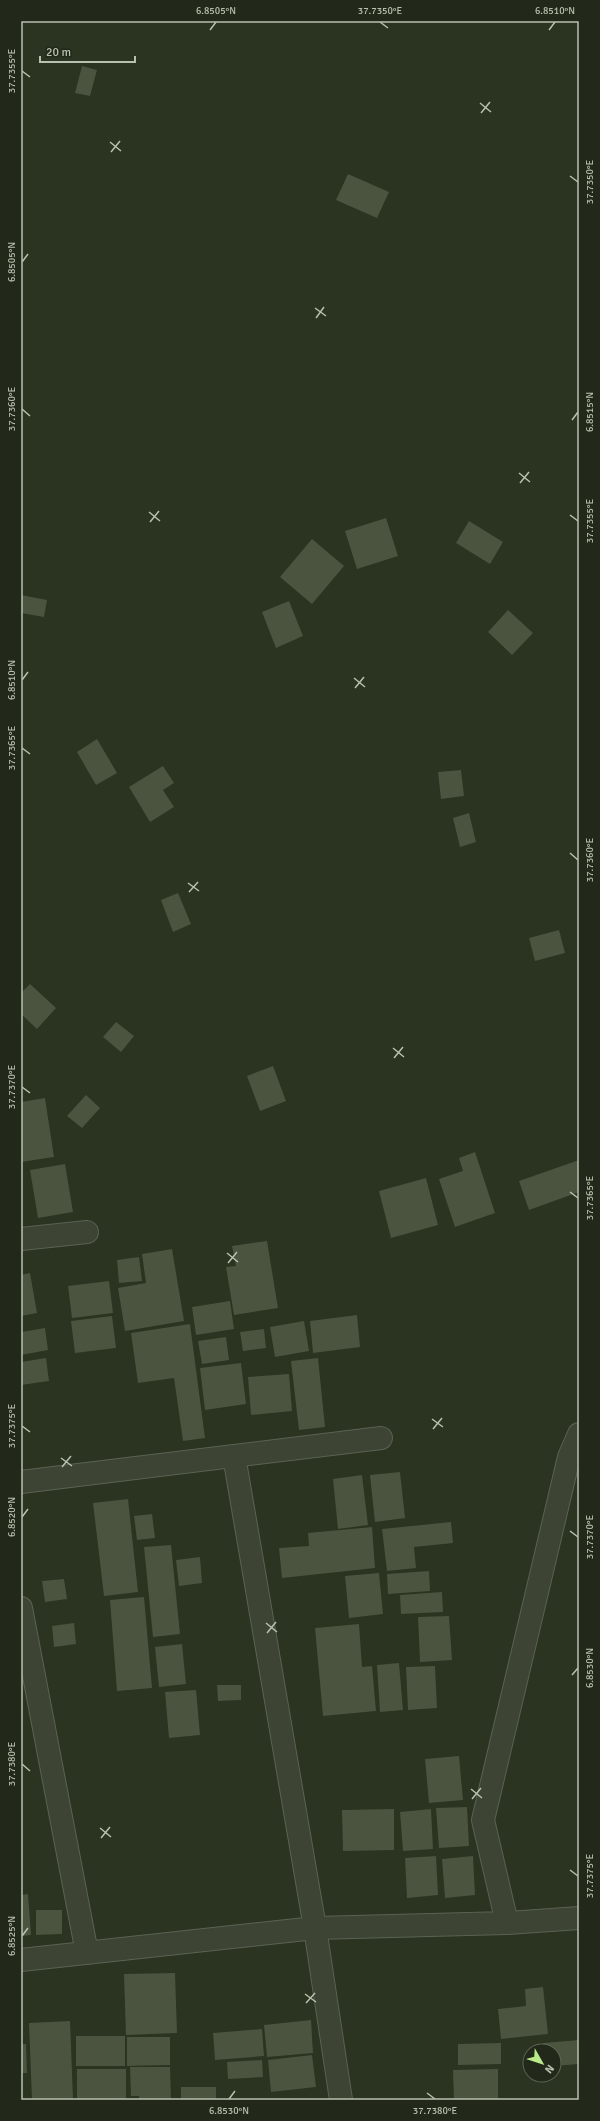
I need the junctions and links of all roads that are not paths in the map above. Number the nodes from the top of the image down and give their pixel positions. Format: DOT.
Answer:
graph roads {
  1 [pos="87,1232"];
  2 [pos="21,1239"];
  3 [pos="579,1434"];
  4 [pos="381,1438"];
  5 [pos="234,1456"];
  6 [pos="21,1482"];
  7 [pos="21,1608"];
  8 [pos="579,1918"];
  9 [pos="507,1923"];
  10 [pos="315,1928"];
  11 [pos="88,1953"];
  12 [pos="21,1960"];
  13 [pos="341,2100"];
  1 -- 2 [label="street"];
  3 -- 9 [label="street"];
  4 -- 5 [label="street"];
  5 -- 6 [label="street"];
  5 -- 10 [label="street"];
  7 -- 11 [label="street"];
  8 -- 9 [label="street"];
  9 -- 10 [label="street"];
  10 -- 11 [label="street"];
  10 -- 13 [label="street"];
  11 -- 12 [label="street"];
}
